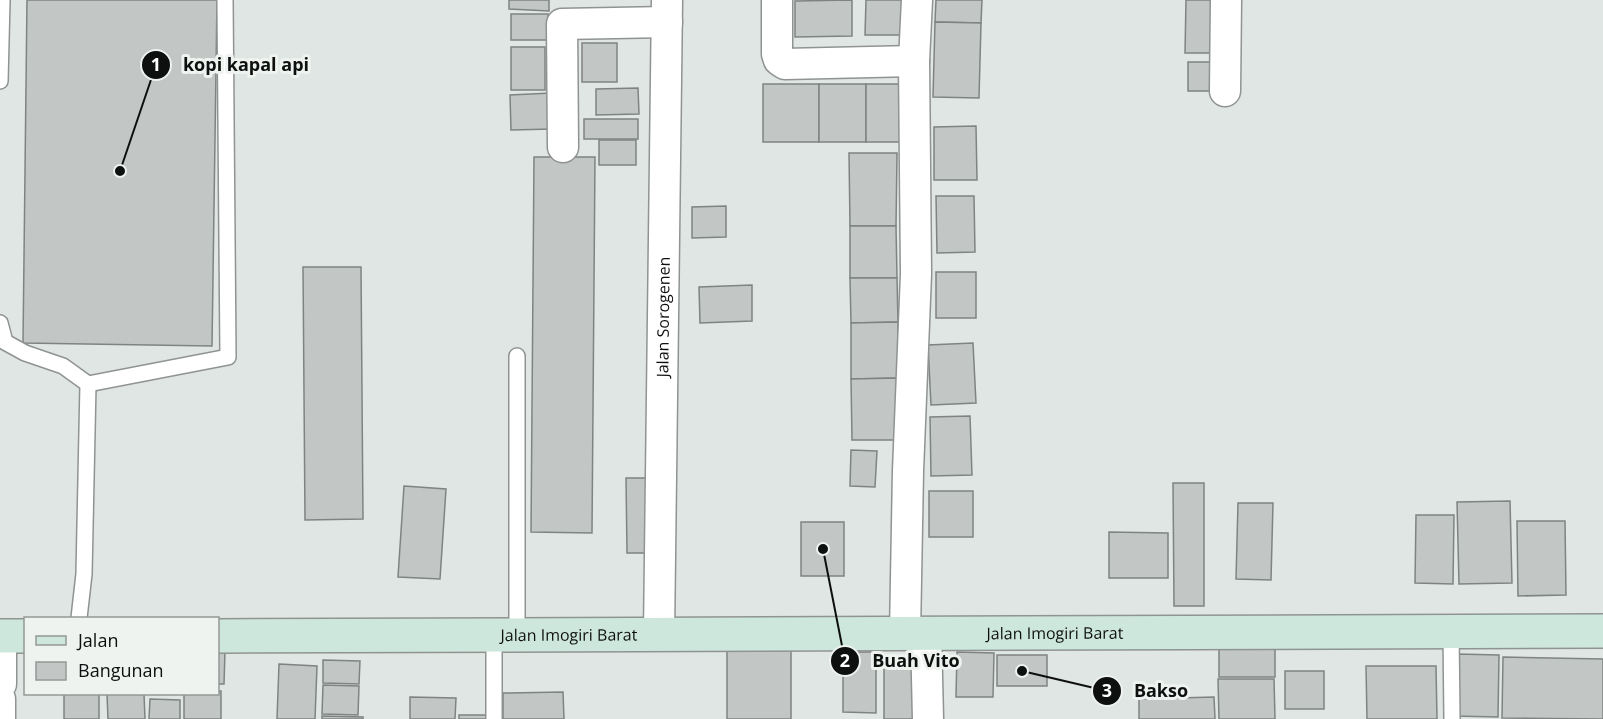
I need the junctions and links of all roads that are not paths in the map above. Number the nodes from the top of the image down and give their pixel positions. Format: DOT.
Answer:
graph roads {
  1 [pos="2,0"];
  2 [pos="225,0"];
  3 [pos="777,0"];
  4 [pos="917,0"];
  5 [pos="1226,0"];
  6 [pos="667,11"];
  7 [pos="562,12"];
  8 [pos="915,61"];
  9 [pos="0,81"];
  10 [pos="1225,91"];
  11 [pos="563,147"];
  12 [pos="0,323"];
  13 [pos="517,356"];
  14 [pos="88,384"];
  15 [pos="79,617"];
  16 [pos="1451,632"];
  17 [pos="1603,632"];
  18 [pos="915,634"];
  19 [pos="505,635"];
  20 [pos="659,635"];
  21 [pos="9,636"];
  22 [pos="219,636"];
  23 [pos="0,684"];
  24 [pos="0,699"];
  25 [pos="0,719"];
  26 [pos="494,719"];
  27 [pos="928,719"];
  28 [pos="1452,719"];
  1 -- 9 [label="lane"];
  2 -- 14 [label="lane"];
  3 -- 8 [label="street"];
  4 -- 8 [label="street"];
  5 -- 10 [label="street"];
  6 -- 7 [label="street"];
  6 -- 20 [label="street, Jalan Sorogenen"];
  7 -- 11 [label="street"];
  8 -- 18 [label="street"];
  12 -- 14 [label="lane"];
  13 -- 19 [label="lane"];
  14 -- 15 [label="lane"];
  16 -- 17 [label="main road, Jalan Imogiri Barat"];
  16 -- 18 [label="main road, Jalan Imogiri Barat"];
  16 -- 28 [label="lane"];
  18 -- 20 [label="main road, Jalan Imogiri Barat"];
  18 -- 27 [label="street"];
  19 -- 20 [label="main road, Jalan Imogiri Barat"];
  19 -- 22 [label="main road, Jalan Imogiri Barat"];
  19 -- 26 [label="lane"];
  21 -- 23 [label="street"];
  23 -- 24 [label="street"];
  24 -- 25 [label="street"];
}
